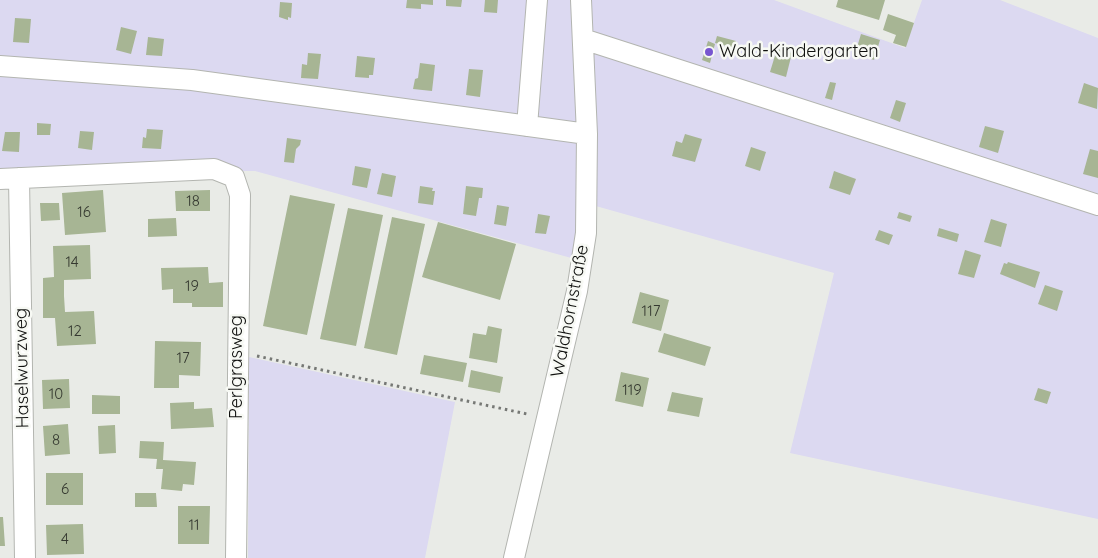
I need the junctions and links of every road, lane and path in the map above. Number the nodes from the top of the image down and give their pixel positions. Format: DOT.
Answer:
graph roads {
  1 [pos="537,0"];
  2 [pos="581,0"];
  3 [pos="583,39"];
  4 [pos="0,66"];
  5 [pos="526,126"];
  6 [pos="587,134"];
  7 [pos="234,177"];
  8 [pos="9,178"];
  9 [pos="1098,205"];
  10 [pos="237,349"];
  11 [pos="547,418"];
  12 [pos="25,558"];
  13 [pos="236,558"];
  14 [pos="514,558"];
  1 -- 5 [label="street"];
  2 -- 3 [label="street, Waldhornstraße"];
  3 -- 6 [label="street, Waldhornstraße"];
  3 -- 9 [label="street"];
  4 -- 5 [label="street"];
  5 -- 6 [label="street"];
  6 -- 11 [label="street, Waldhornstraße"];
  7 -- 8 [label="street, Haselwurzweg"];
  7 -- 10 [label="street, Perlgrasweg"];
  8 -- 12 [label="street, Haselwurzweg"];
  10 -- 11 [label="path"];
  10 -- 13 [label="street, Perlgrasweg"];
  11 -- 14 [label="street, Waldhornstraße"];
}
